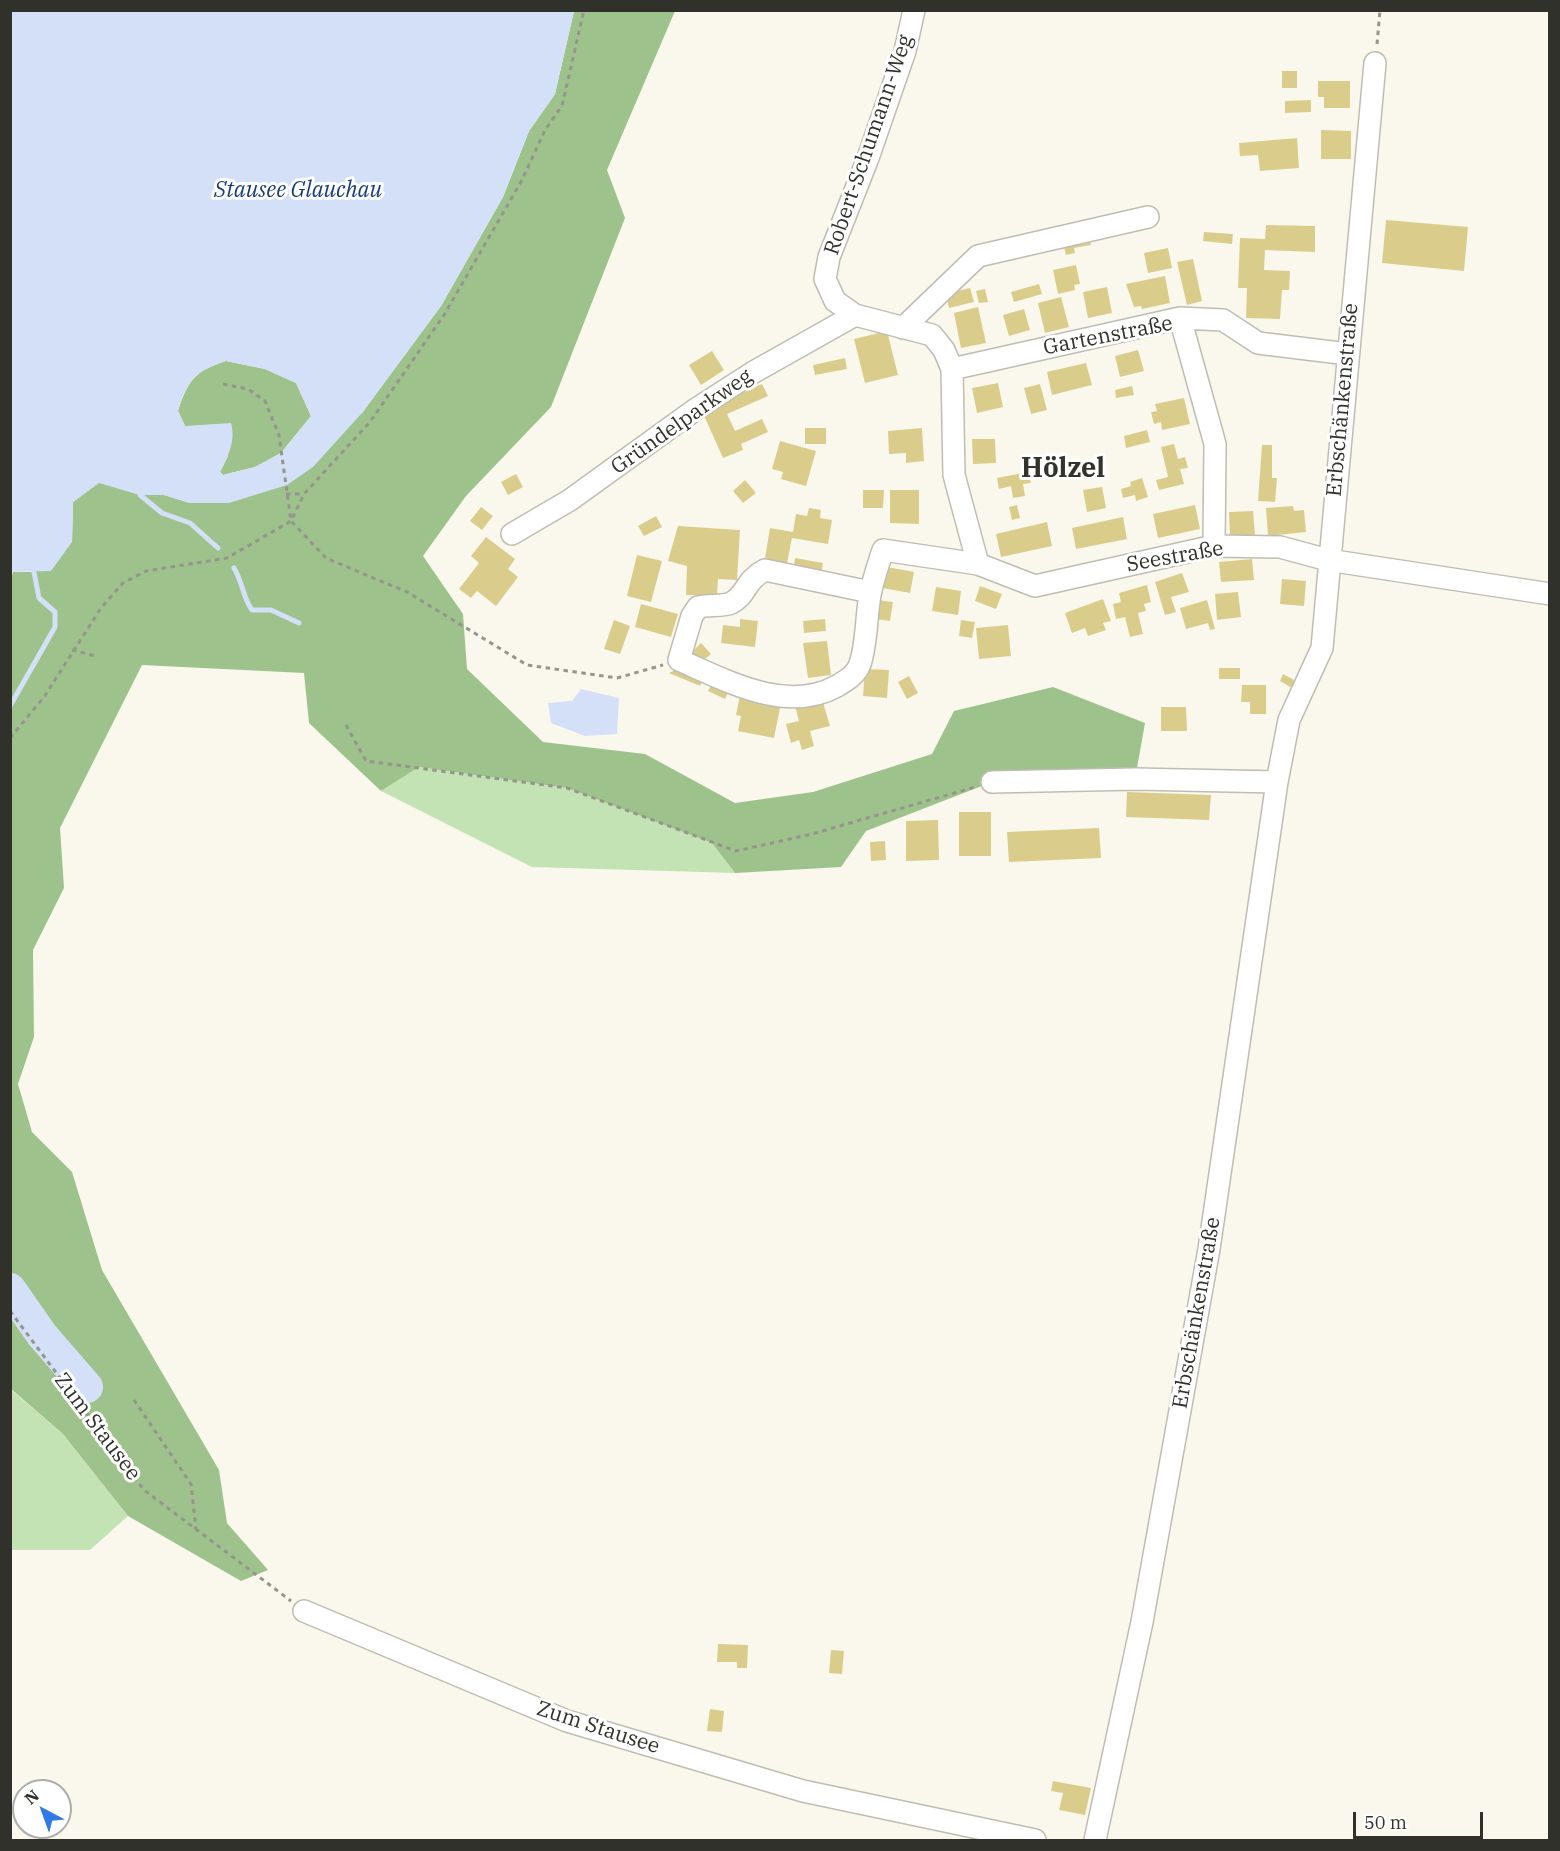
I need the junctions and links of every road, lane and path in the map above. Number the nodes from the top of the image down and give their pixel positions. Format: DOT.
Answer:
graph roads {
  1 [pos="584,10"];
  2 [pos="914,10"];
  3 [pos="1380,10"];
  4 [pos="1375,63"];
  5 [pos="1148,217"];
  6 [pos="855,315"];
  7 [pos="1180,318"];
  8 [pos="903,328"];
  9 [pos="1348,354"];
  10 [pos="952,369"];
  11 [pos="223,384"];
  12 [pos="286,494"];
  13 [pos="304,494"];
  14 [pos="291,521"];
  15 [pos="512,534"];
  16 [pos="1214,546"];
  17 [pos="1328,560"];
  18 [pos="978,564"];
  19 [pos="870,592"];
  20 [pos="1550,594"];
  21 [pos="72,650"];
  22 [pos="95,656"];
  23 [pos="679,660"];
  24 [pos="346,725"];
  25 [pos="10,738"];
  26 [pos="992,782"];
  27 [pos="1277,782"];
  28 [pos="10,1311"];
  29 [pos="134,1400"];
  30 [pos="196,1529"];
  31 [pos="304,1611"];
  32 [pos="1035,1840"];
  33 [pos="1095,1840"];
  1 -- 13 [label="path"];
  2 -- 6 [label="street, Robert-Schumann-Weg"];
  3 -- 4 [label="path"];
  4 -- 9 [label="street, Erbschänkenstraße"];
  5 -- 8 [label="street"];
  6 -- 8 [label="street"];
  6 -- 15 [label="street, Gründelparkweg"];
  7 -- 9 [label="street"];
  7 -- 10 [label="street, Gartenstraße"];
  7 -- 16 [label="street, Gartenstraße"];
  8 -- 10 [label="street"];
  9 -- 17 [label="street, Erbschänkenstraße"];
  10 -- 18 [label="street"];
  11 -- 12 [label="path"];
  12 -- 13 [label="path"];
  12 -- 14 [label="path"];
  13 -- 14 [label="path"];
  14 -- 21 [label="path"];
  14 -- 23 [label="path"];
  16 -- 17 [label="street, Seestraße"];
  16 -- 18 [label="street, Seestraße"];
  17 -- 20 [label="street, Seestraße"];
  17 -- 27 [label="street, Erbschänkenstraße"];
  18 -- 19 [label="street, Seestraße"];
  19 -- 23 [label="street"];
  19 -- 23 [label="street, Seestraße"];
  21 -- 22 [label="path"];
  21 -- 25 [label="path"];
  24 -- 26 [label="path"];
  26 -- 27 [label="street"];
  27 -- 33 [label="street, Erbschänkenstraße"];
  28 -- 30 [label="path, Zum Stausee"];
  29 -- 30 [label="path, Zum Stausee"];
  30 -- 31 [label="path, Zum Stausee"];
  31 -- 32 [label="street, Zum Stausee"];
}
